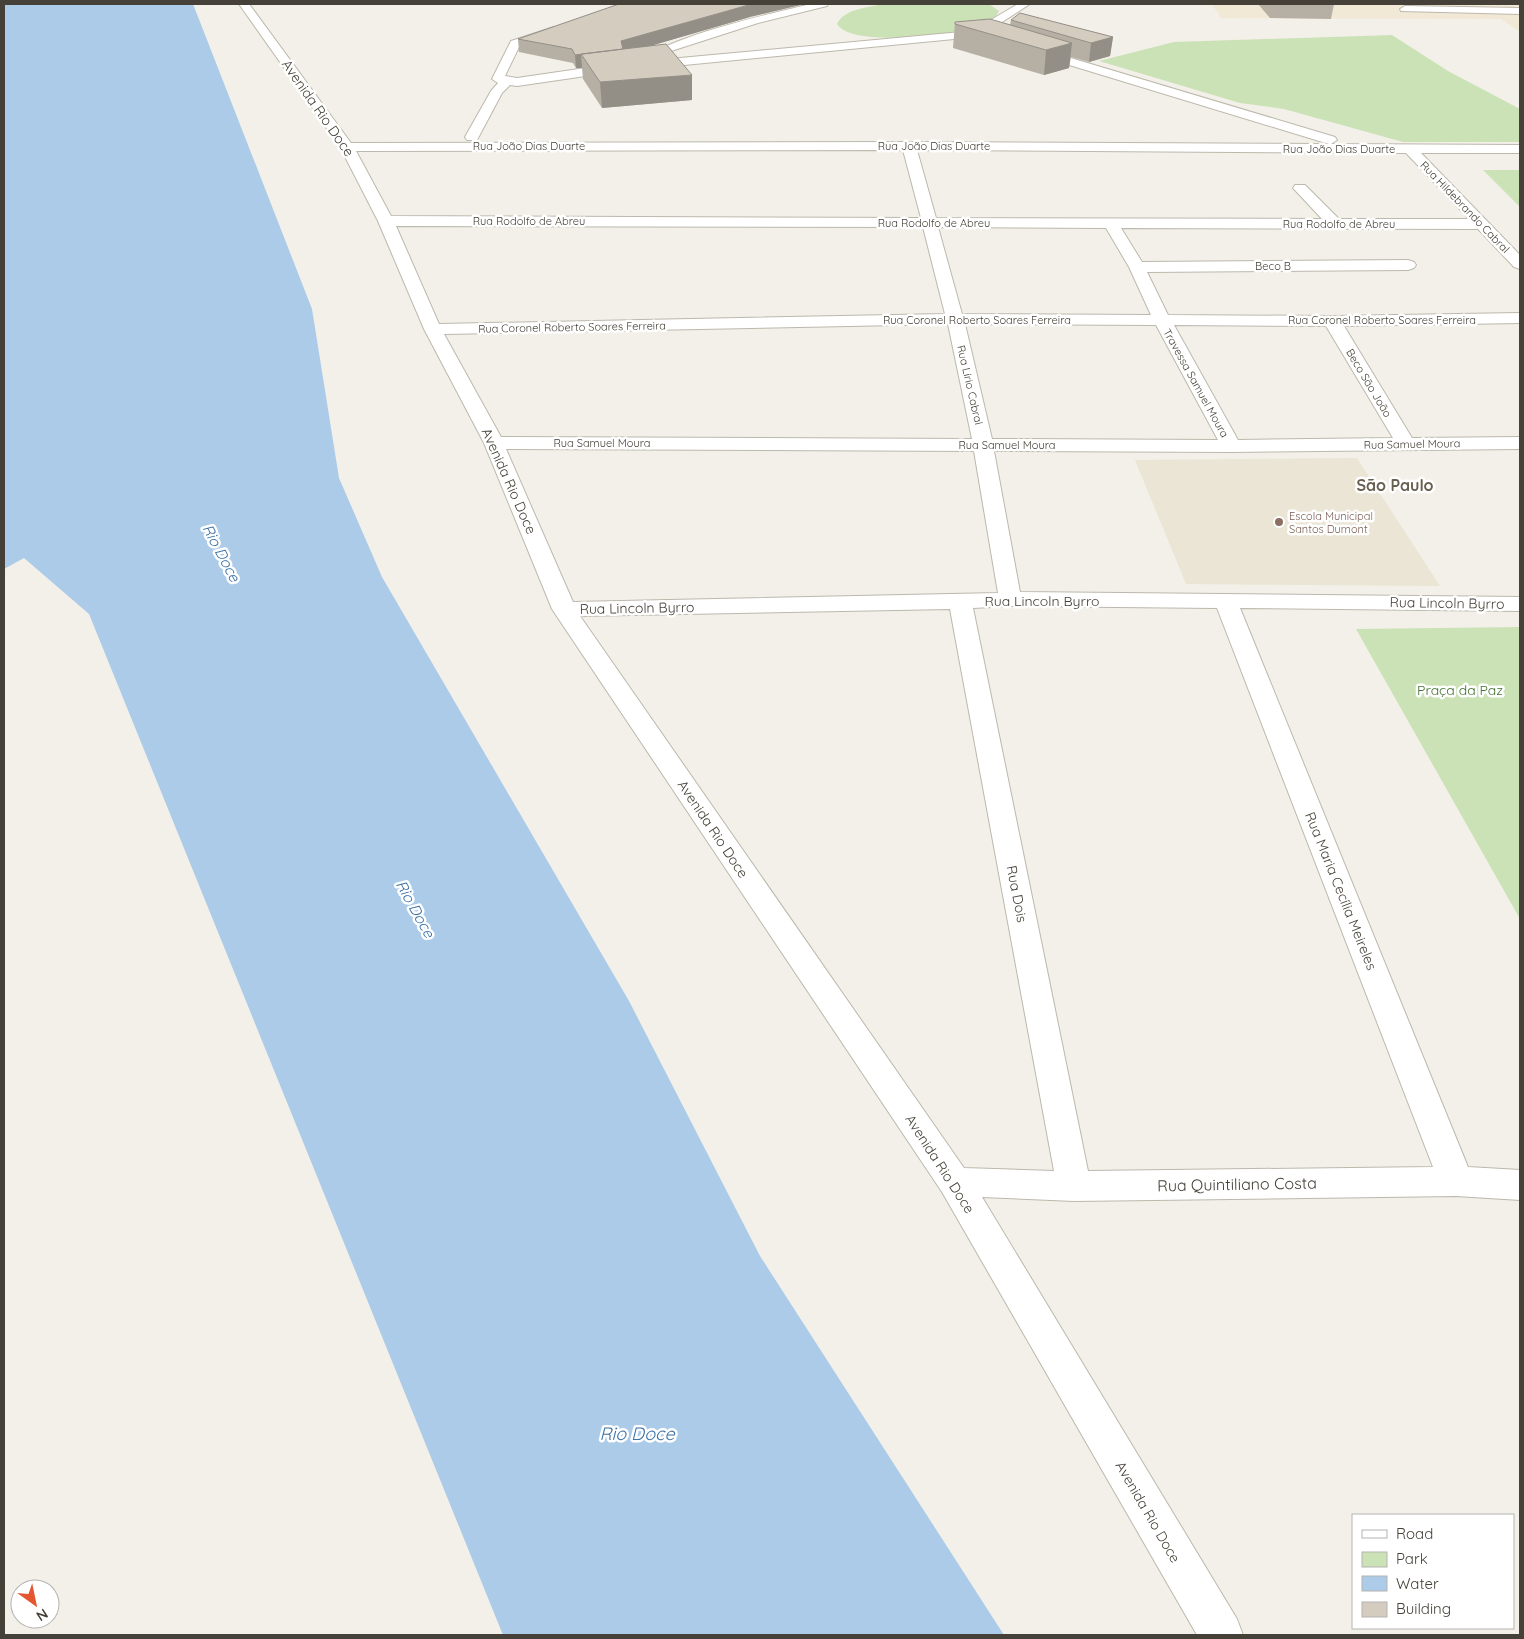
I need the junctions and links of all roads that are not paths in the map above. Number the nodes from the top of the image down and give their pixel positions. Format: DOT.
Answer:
graph roads {
  1 [pos="244,4"];
  2 [pos="823,4"];
  3 [pos="831,4"];
  4 [pos="1000,4"];
  5 [pos="1025,4"];
  6 [pos="1405,9"];
  7 [pos="1011,11"];
  8 [pos="1520,11"];
  9 [pos="808,18"];
  10 [pos="562,27"];
  11 [pos="975,34"];
  12 [pos="826,35"];
  13 [pos="1003,42"];
  14 [pos="870,44"];
  15 [pos="1022,48"];
  16 [pos="643,64"];
  17 [pos="506,82"];
  18 [pos="472,137"];
  19 [pos="909,146"];
  20 [pos="348,147"];
  21 [pos="1360,149"];
  22 [pos="1410,149"];
  23 [pos="1520,149"];
  24 [pos="1300,188"];
  25 [pos="386,221"];
  26 [pos="930,223"];
  27 [pos="1111,223"];
  28 [pos="1335,224"];
  29 [pos="1481,224"];
  30 [pos="1520,264"];
  31 [pos="1408,265"];
  32 [pos="1137,267"];
  33 [pos="1520,318"];
  34 [pos="955,319"];
  35 [pos="1162,320"];
  36 [pos="1332,321"];
  37 [pos="433,329"];
  38 [pos="494,443"];
  39 [pos="1520,443"];
  40 [pos="983,444"];
  41 [pos="1406,444"];
  42 [pos="1231,446"];
  43 [pos="1010,599"];
  44 [pos="1226,601"];
  45 [pos="960,602"];
  46 [pos="1520,604"];
  47 [pos="564,609"];
  48 [pos="1456,1181"];
  49 [pos="954,1182"];
  50 [pos="1520,1185"];
  51 [pos="1074,1186"];
  52 [pos="1221,1635"];
  1 -- 20 [label="street, Avenida Rio Doce"];
  2 -- 16 [label="street"];
  3 -- 9 [label="street"];
  4 -- 7 [label="street"];
  5 -- 7 [label="street"];
  6 -- 8 [label="street"];
  7 -- 11 [label="street"];
  10 -- 17 [label="street"];
  11 -- 13 [label="street"];
  11 -- 14 [label="street"];
  12 -- 14 [label="street"];
  14 -- 16 [label="street"];
  15 -- 21 [label="street"];
  16 -- 17 [label="street"];
  17 -- 18 [label="street"];
  19 -- 20 [label="street, Rua João Dias Duarte"];
  19 -- 21 [label="street, Rua João Dias Duarte"];
  19 -- 26 [label="street, Rua Lírio Cabral"];
  20 -- 25 [label="street, Avenida Rio Doce"];
  21 -- 22 [label="street, Rua João Dias Duarte"];
  22 -- 23 [label="street, Rua João Dias Duarte"];
  22 -- 29 [label="street, Rua Hildebrando Cabral"];
  24 -- 28 [label="street"];
  25 -- 26 [label="street, Rua Rodolfo de Abreu"];
  25 -- 37 [label="street, Avenida Rio Doce"];
  26 -- 27 [label="street, Rua Rodolfo de Abreu"];
  26 -- 34 [label="street, Rua Lírio Cabral"];
  27 -- 28 [label="street, Rua Rodolfo de Abreu"];
  27 -- 32 [label="street, Travessa Samuel Moura"];
  28 -- 29 [label="street, Rua Rodolfo de Abreu"];
  29 -- 30 [label="street, Rua Hildebrando Cabral"];
  31 -- 32 [label="street, Beco B"];
  32 -- 35 [label="street, Travessa Samuel Moura"];
  33 -- 36 [label="street, Rua Coronel Roberto Soares Ferreira"];
  34 -- 35 [label="street, Rua Coronel Roberto Soares Ferreira"];
  34 -- 37 [label="street, Rua Coronel Roberto Soares Ferreira"];
  34 -- 40 [label="street, Rua Lírio Cabral"];
  35 -- 36 [label="street, Rua Coronel Roberto Soares Ferreira"];
  35 -- 42 [label="street, Travessa Samuel Moura"];
  36 -- 41 [label="street, Beco São João"];
  37 -- 38 [label="street, Avenida Rio Doce"];
  38 -- 40 [label="street, Rua Samuel Moura"];
  38 -- 47 [label="street, Avenida Rio Doce"];
  39 -- 41 [label="street, Rua Samuel Moura"];
  40 -- 42 [label="street, Rua Samuel Moura"];
  40 -- 43 [label="street, Rua Lírio Cabral"];
  41 -- 42 [label="street, Rua Samuel Moura"];
  43 -- 44 [label="street, Rua Lincoln Byrro"];
  43 -- 45 [label="street, Rua Lincoln Byrro"];
  44 -- 46 [label="street, Rua Lincoln Byrro"];
  44 -- 48 [label="street, Rua Maria Cecília Meireles"];
  45 -- 47 [label="street, Rua Lincoln Byrro"];
  45 -- 51 [label="street, Rua Dois"];
  47 -- 49 [label="street, Avenida Rio Doce"];
  48 -- 50 [label="street, Rua Quintiliano Costa"];
  48 -- 51 [label="street, Rua Quintiliano Costa"];
  49 -- 51 [label="street, Rua Quintiliano Costa"];
  49 -- 52 [label="street, Avenida Rio Doce"];
}
